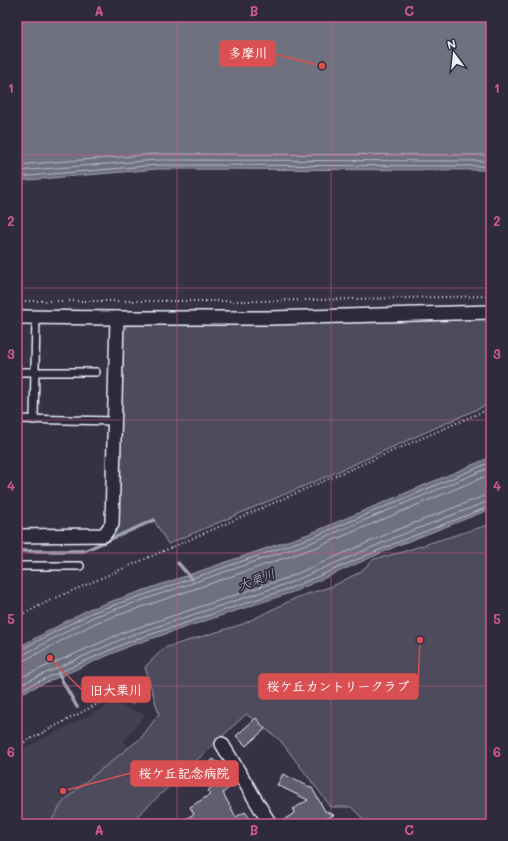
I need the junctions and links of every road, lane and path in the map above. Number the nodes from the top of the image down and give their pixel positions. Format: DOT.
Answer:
graph roads {
  1 [pos="491,296"];
  2 [pos="17,302"];
  3 [pos="491,312"];
  4 [pos="17,317"];
  5 [pos="36,317"];
  6 [pos="117,318"];
  7 [pos="17,372"];
  8 [pos="34,372"];
  9 [pos="96,372"];
  10 [pos="491,408"];
  11 [pos="17,419"];
  12 [pos="34,420"];
  13 [pos="115,421"];
  14 [pos="17,536"];
  15 [pos="17,566"];
  16 [pos="80,566"];
  17 [pos="17,617"];
  18 [pos="133,704"];
  19 [pos="222,744"];
  20 [pos="17,746"];
  21 [pos="270,824"];
  1 -- 2 [label="path"];
  3 -- 6 [label="street"];
  4 -- 5 [label="street"];
  5 -- 6 [label="street"];
  5 -- 8 [label="lane"];
  6 -- 13 [label="street"];
  7 -- 8 [label="lane"];
  8 -- 9 [label="lane"];
  8 -- 12 [label="lane"];
  10 -- 17 [label="path"];
  11 -- 12 [label="lane"];
  12 -- 13 [label="lane"];
  13 -- 14 [label="street"];
  15 -- 16 [label="lane"];
  18 -- 20 [label="path"];
  19 -- 21 [label="street"];
}
